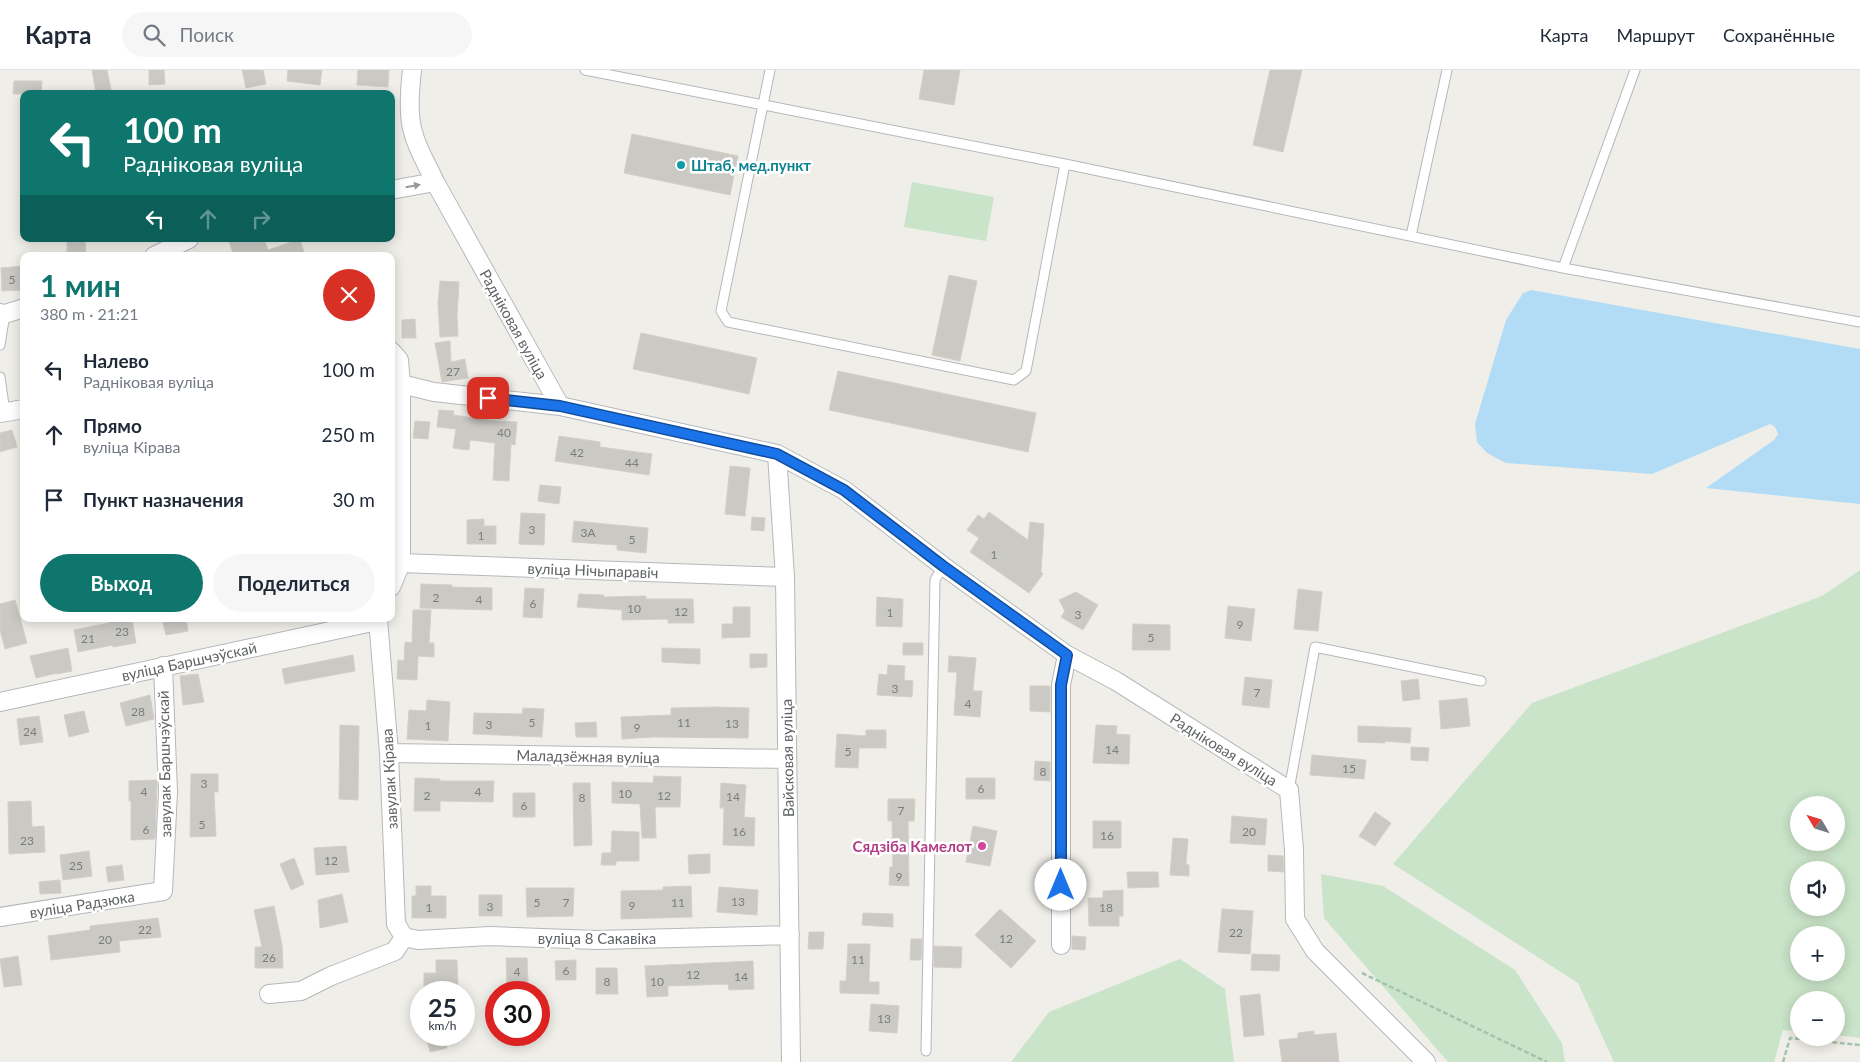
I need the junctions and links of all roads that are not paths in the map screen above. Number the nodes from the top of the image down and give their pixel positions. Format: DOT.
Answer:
graph roads {
  1 [pos="412,70"];
  2 [pos="585,70"];
  3 [pos="770,70"];
  4 [pos="1447,70"];
  5 [pos="1635,70"];
  6 [pos="763,104"];
  7 [pos="1065,164"];
  8 [pos="435,182"];
  9 [pos="395,189"];
  10 [pos="1411,236"];
  11 [pos="183,242"];
  12 [pos="162,252"];
  13 [pos="1563,268"];
  14 [pos="20,309"];
  15 [pos="2,314"];
  16 [pos="1860,322"];
  17 [pos="0,345"];
  18 [pos="395,355"];
  19 [pos="0,377"];
  20 [pos="402,384"];
  21 [pos="560,406"];
  22 [pos="20,410"];
  23 [pos="2,413"];
  24 [pos="777,454"];
  25 [pos="401,563"];
  26 [pos="943,566"];
  27 [pos="395,577"];
  28 [pos="785,578"];
  29 [pos="369,622"];
  30 [pos="378,622"];
  31 [pos="1067,655"];
  32 [pos="163,666"];
  33 [pos="1480,681"];
  34 [pos="0,702"];
  35 [pos="389,753"];
  36 [pos="787,759"];
  37 [pos="1289,790"];
  38 [pos="163,891"];
  39 [pos="0,917"];
  40 [pos="790,936"];
  41 [pos="404,937"];
  42 [pos="1060,945"];
  43 [pos="269,994"];
  44 [pos="926,1051"];
  45 [pos="791,1062"];
  46 [pos="1426,1062"];
  1 -- 8 [label="street, Радніковая вуліца"];
  2 -- 6 [label="lane"];
  3 -- 6 [label="lane"];
  4 -- 10 [label="lane"];
  5 -- 13 [label="lane"];
  6 -- 7 [label="lane"];
  6 -- 7 [label="lane"];
  7 -- 10 [label="lane"];
  9 -- 8 [label="street, one-way"];
  8 -- 21 [label="street, Радніковая вуліца"];
  10 -- 13 [label="lane"];
  11 -- 12 [label="street"];
  13 -- 16 [label="lane"];
  14 -- 15 [label="street"];
  15 -- 17 [label="lane"];
  18 -- 20 [label="street"];
  19 -- 23 [label="lane"];
  20 -- 21 [label="street"];
  20 -- 25 [label="street"];
  21 -- 24 [label="street, Радніковая вуліца"];
  22 -- 23 [label="street"];
  24 -- 26 [label="street, Радніковая вуліца"];
  24 -- 28 [label="street, Вайсковая вуліца"];
  25 -- 27 [label="street"];
  25 -- 28 [label="street, вуліца Нічыпаравіч"];
  26 -- 31 [label="street, Радніковая вуліца"];
  26 -- 44 [label="lane"];
  28 -- 36 [label="street, Вайсковая вуліца"];
  29 -- 32 [label="street, вуліца Баршчэўскай"];
  30 -- 35 [label="street, завулак Кірава"];
  31 -- 37 [label="street, Радніковая вуліца"];
  31 -- 42 [label="street"];
  32 -- 34 [label="street, вуліца Баршчэўскай"];
  32 -- 38 [label="street, завулак Баршчэўскай"];
  33 -- 37 [label="lane"];
  35 -- 36 [label="street, Маладзёжная вуліца"];
  35 -- 41 [label="street, завулак Кірава"];
  36 -- 40 [label="street, Вайсковая вуліца"];
  37 -- 46 [label="street, Радніковая вуліца"];
  38 -- 39 [label="street, вуліца Радзюка"];
  40 -- 41 [label="street, вуліца 8 Сакавіка"];
  40 -- 45 [label="street, Вайсковая вуліца"];
  41 -- 43 [label="street"];
}
